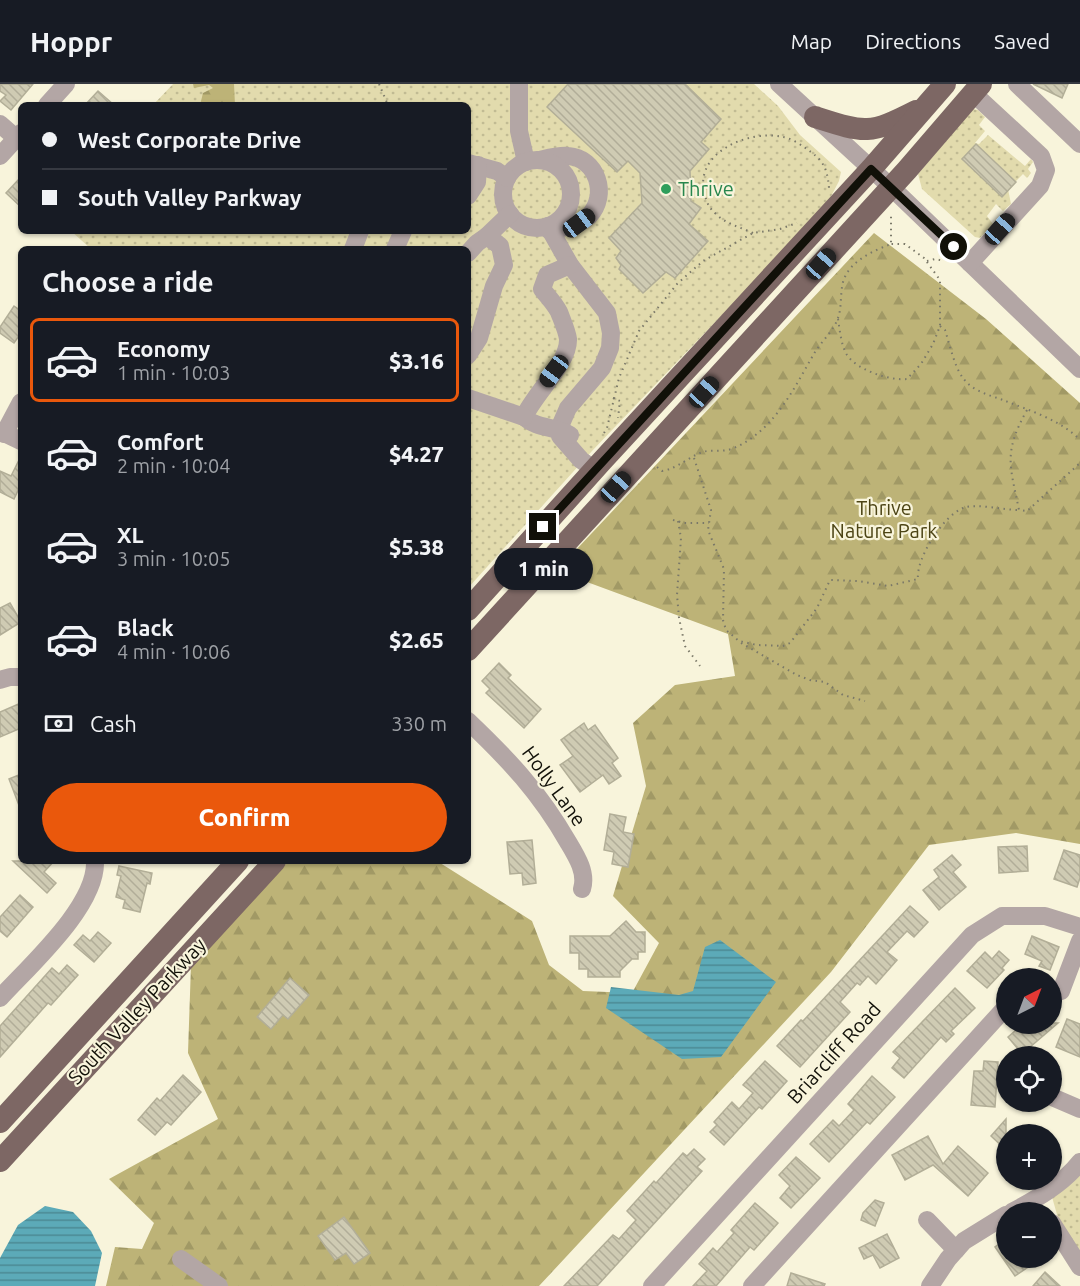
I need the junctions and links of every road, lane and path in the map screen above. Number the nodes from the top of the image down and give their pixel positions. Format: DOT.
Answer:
graph roads {
  1 [pos="66,84"];
  2 [pos="379,84"];
  3 [pos="519,84"];
  4 [pos="779,84"];
  5 [pos="945,84"];
  6 [pos="1017,84"];
  7 [pos="978,89"];
  8 [pos="50,102"];
  9 [pos="387,102"];
  10 [pos="926,107"];
  11 [pos="815,117"];
  12 [pos="0,124"];
  13 [pos="18,136"];
  14 [pos="1080,144"];
  15 [pos="0,156"];
  16 [pos="533,161"];
  17 [pos="473,164"];
  18 [pos="871,169"];
  19 [pos="507,178"];
  20 [pos="891,187"];
  21 [pos="829,190"];
  22 [pos="471,191"];
  23 [pos="891,213"];
  24 [pos="510,214"];
  25 [pos="798,223"];
  26 [pos="549,228"];
  27 [pos="753,233"];
  28 [pos="488,236"];
  29 [pos="891,244"];
  30 [pos="471,250"];
  31 [pos="927,261"];
  32 [pos="944,261"];
  33 [pos="970,262"];
  34 [pos="570,265"];
  35 [pos="838,319"];
  36 [pos="940,326"];
  37 [pos="471,351"];
  38 [pos="1080,369"];
  39 [pos="613,398"];
  40 [pos="471,399"];
  41 [pos="18,407"];
  42 [pos="1027,410"];
  43 [pos="524,417"];
  44 [pos="617,420"];
  45 [pos="561,430"];
  46 [pos="2,432"];
  47 [pos="602,435"];
  48 [pos="18,440"];
  49 [pos="1080,440"];
  50 [pos="694,458"];
  51 [pos="1080,463"];
  52 [pos="657,467"];
  53 [pos="595,470"];
  54 [pos="616,487"];
  55 [pos="1019,510"];
  56 [pos="673,520"];
  57 [pos="678,521"];
  58 [pos="709,523"];
  59 [pos="471,607"];
  60 [pos="739,641"];
  61 [pos="471,647"];
  62 [pos="700,666"];
  63 [pos="18,677"];
  64 [pos="0,680"];
  65 [pos="865,701"];
  66 [pos="471,724"];
  67 [pos="95,864"];
  68 [pos="235,864"];
  69 [pos="272,864"];
  70 [pos="582,889"];
  71 [pos="1080,927"];
  72 [pos="1080,941"];
  73 [pos="1062,988"];
  74 [pos="0,998"];
  75 [pos="996,1018"];
  76 [pos="1062,1101"];
  77 [pos="1080,1108"];
  78 [pos="0,1122"];
  79 [pos="0,1161"];
  80 [pos="1080,1162"];
  81 [pos="1043,1202"];
  82 [pos="927,1220"];
  83 [pos="996,1221"];
  84 [pos="1062,1239"];
  85 [pos="956,1250"];
  86 [pos="181,1259"];
  87 [pos="1080,1267"];
  88 [pos="219,1286"];
  89 [pos="652,1286"];
  90 [pos="752,1286"];
  91 [pos="930,1286"];
  1 -- 8 [label="street"];
  2 -- 9 [label="path"];
  3 -- 16 [label="street"];
  4 -- 11 [label="street"];
  5 -- 10 [label="main road"];
  6 -- 14 [label="street"];
  7 -- 20 [label="main road"];
  7 -- 33 [label="street"];
  10 -- 11 [label="main road"];
  10 -- 18 [label="main road"];
  11 -- 18 [label="street"];
  12 -- 13 [label="street"];
  13 -- 15 [label="street"];
  16 -- 19 [label="street"];
  16 -- 26 [label="street"];
  16 -- 26 [label="street"];
  17 -- 19 [label="street"];
  17 -- 22 [label="street"];
  18 -- 20 [label="street"];
  18 -- 53 [label="main road"];
  19 -- 24 [label="street"];
  20 -- 33 [label="street"];
  20 -- 54 [label="main road"];
  21 -- 27 [label="path"];
  23 -- 29 [label="path"];
  24 -- 26 [label="street"];
  24 -- 28 [label="street"];
  25 -- 27 [label="path"];
  26 -- 34 [label="street"];
  27 -- 39 [label="path"];
  28 -- 30 [label="street"];
  28 -- 37 [label="street"];
  29 -- 31 [label="path"];
  29 -- 35 [label="path"];
  31 -- 32 [label="path"];
  31 -- 36 [label="path"];
  33 -- 38 [label="street"];
  34 -- 43 [label="street"];
  34 -- 45 [label="street"];
  35 -- 36 [label="path"];
  35 -- 50 [label="path"];
  36 -- 42 [label="path"];
  39 -- 44 [label="path"];
  39 -- 47 [label="path"];
  40 -- 43 [label="street"];
  41 -- 46 [label="street"];
  42 -- 49 [label="path"];
  42 -- 55 [label="path"];
  43 -- 45 [label="street"];
  45 -- 53 [label="street"];
  46 -- 48 [label="street"];
  50 -- 52 [label="path"];
  50 -- 58 [label="path"];
  51 -- 55 [label="path"];
  53 -- 54 [label="main road"];
  53 -- 59 [label="main road"];
  54 -- 61 [label="main road"];
  55 -- 60 [label="path"];
  56 -- 57 [label="path"];
  57 -- 58 [label="path"];
  57 -- 62 [label="path"];
  58 -- 60 [label="path"];
  60 -- 65 [label="path"];
  63 -- 64 [label="street"];
  66 -- 70 [label="street, Holly Lane"];
  67 -- 74 [label="street"];
  68 -- 78 [label="main road, South Valley Parkway"];
  69 -- 79 [label="main road, South Valley Parkway"];
  71 -- 89 [label="street, Briarcliff Road"];
  72 -- 73 [label="street"];
  75 -- 90 [label="street"];
  76 -- 77 [label="street"];
  80 -- 81 [label="street"];
  82 -- 85 [label="street"];
  83 -- 85 [label="street"];
  84 -- 87 [label="street"];
  85 -- 91 [label="street"];
  86 -- 88 [label="street"];
}
